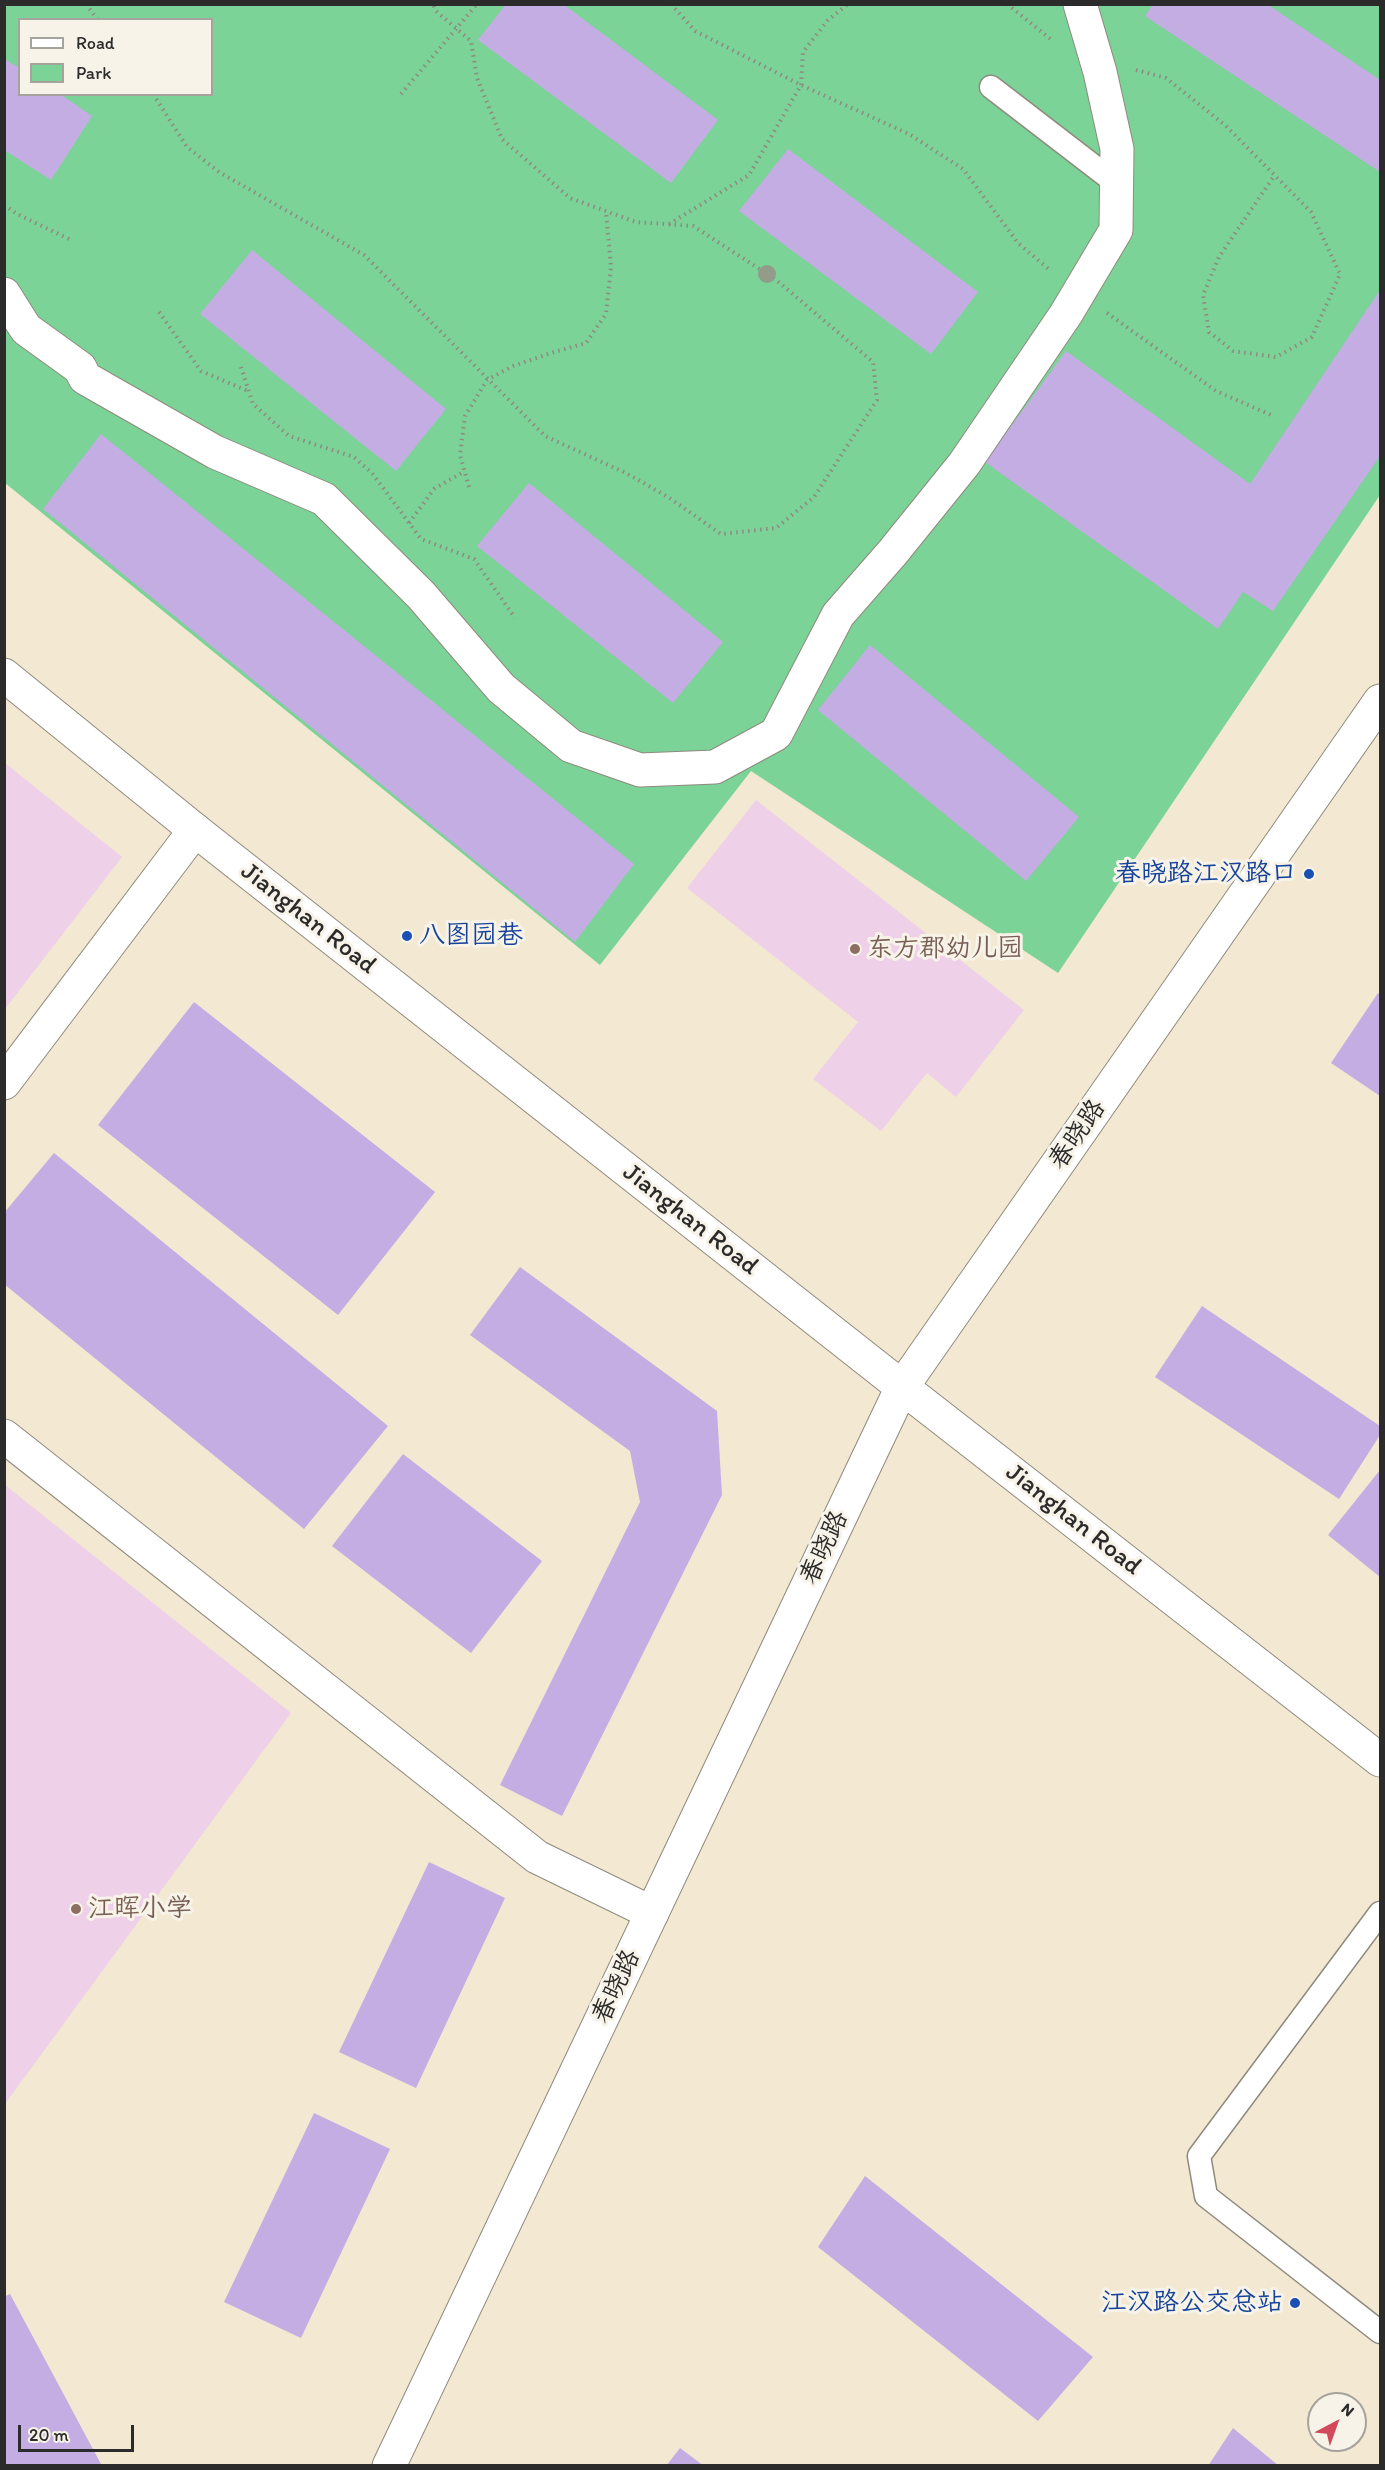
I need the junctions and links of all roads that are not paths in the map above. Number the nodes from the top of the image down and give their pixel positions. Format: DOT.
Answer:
graph roads {
  1 [pos="1080,4"];
  2 [pos="991,87"];
  3 [pos="1117,184"];
  4 [pos="4,294"];
  5 [pos="4,675"];
  6 [pos="1380,701"];
  7 [pos="195,830"];
  8 [pos="4,1083"];
  9 [pos="902,1387"];
  10 [pos="4,1436"];
  11 [pos="1380,1760"];
  12 [pos="652,1913"];
  13 [pos="1380,1913"];
  14 [pos="1380,2332"];
  15 [pos="389,2466"];
  1 -- 3 [label="street"];
  2 -- 3 [label="lane"];
  3 -- 4 [label="street"];
  5 -- 7 [label="street, Jianghan Road"];
  6 -- 9 [label="street, 春晓路"];
  7 -- 8 [label="street"];
  7 -- 9 [label="street, Jianghan Road"];
  9 -- 11 [label="street, Jianghan Road"];
  9 -- 12 [label="street, 春晓路"];
  10 -- 12 [label="street"];
  12 -- 15 [label="street, 春晓路"];
  13 -- 14 [label="lane"];
}
